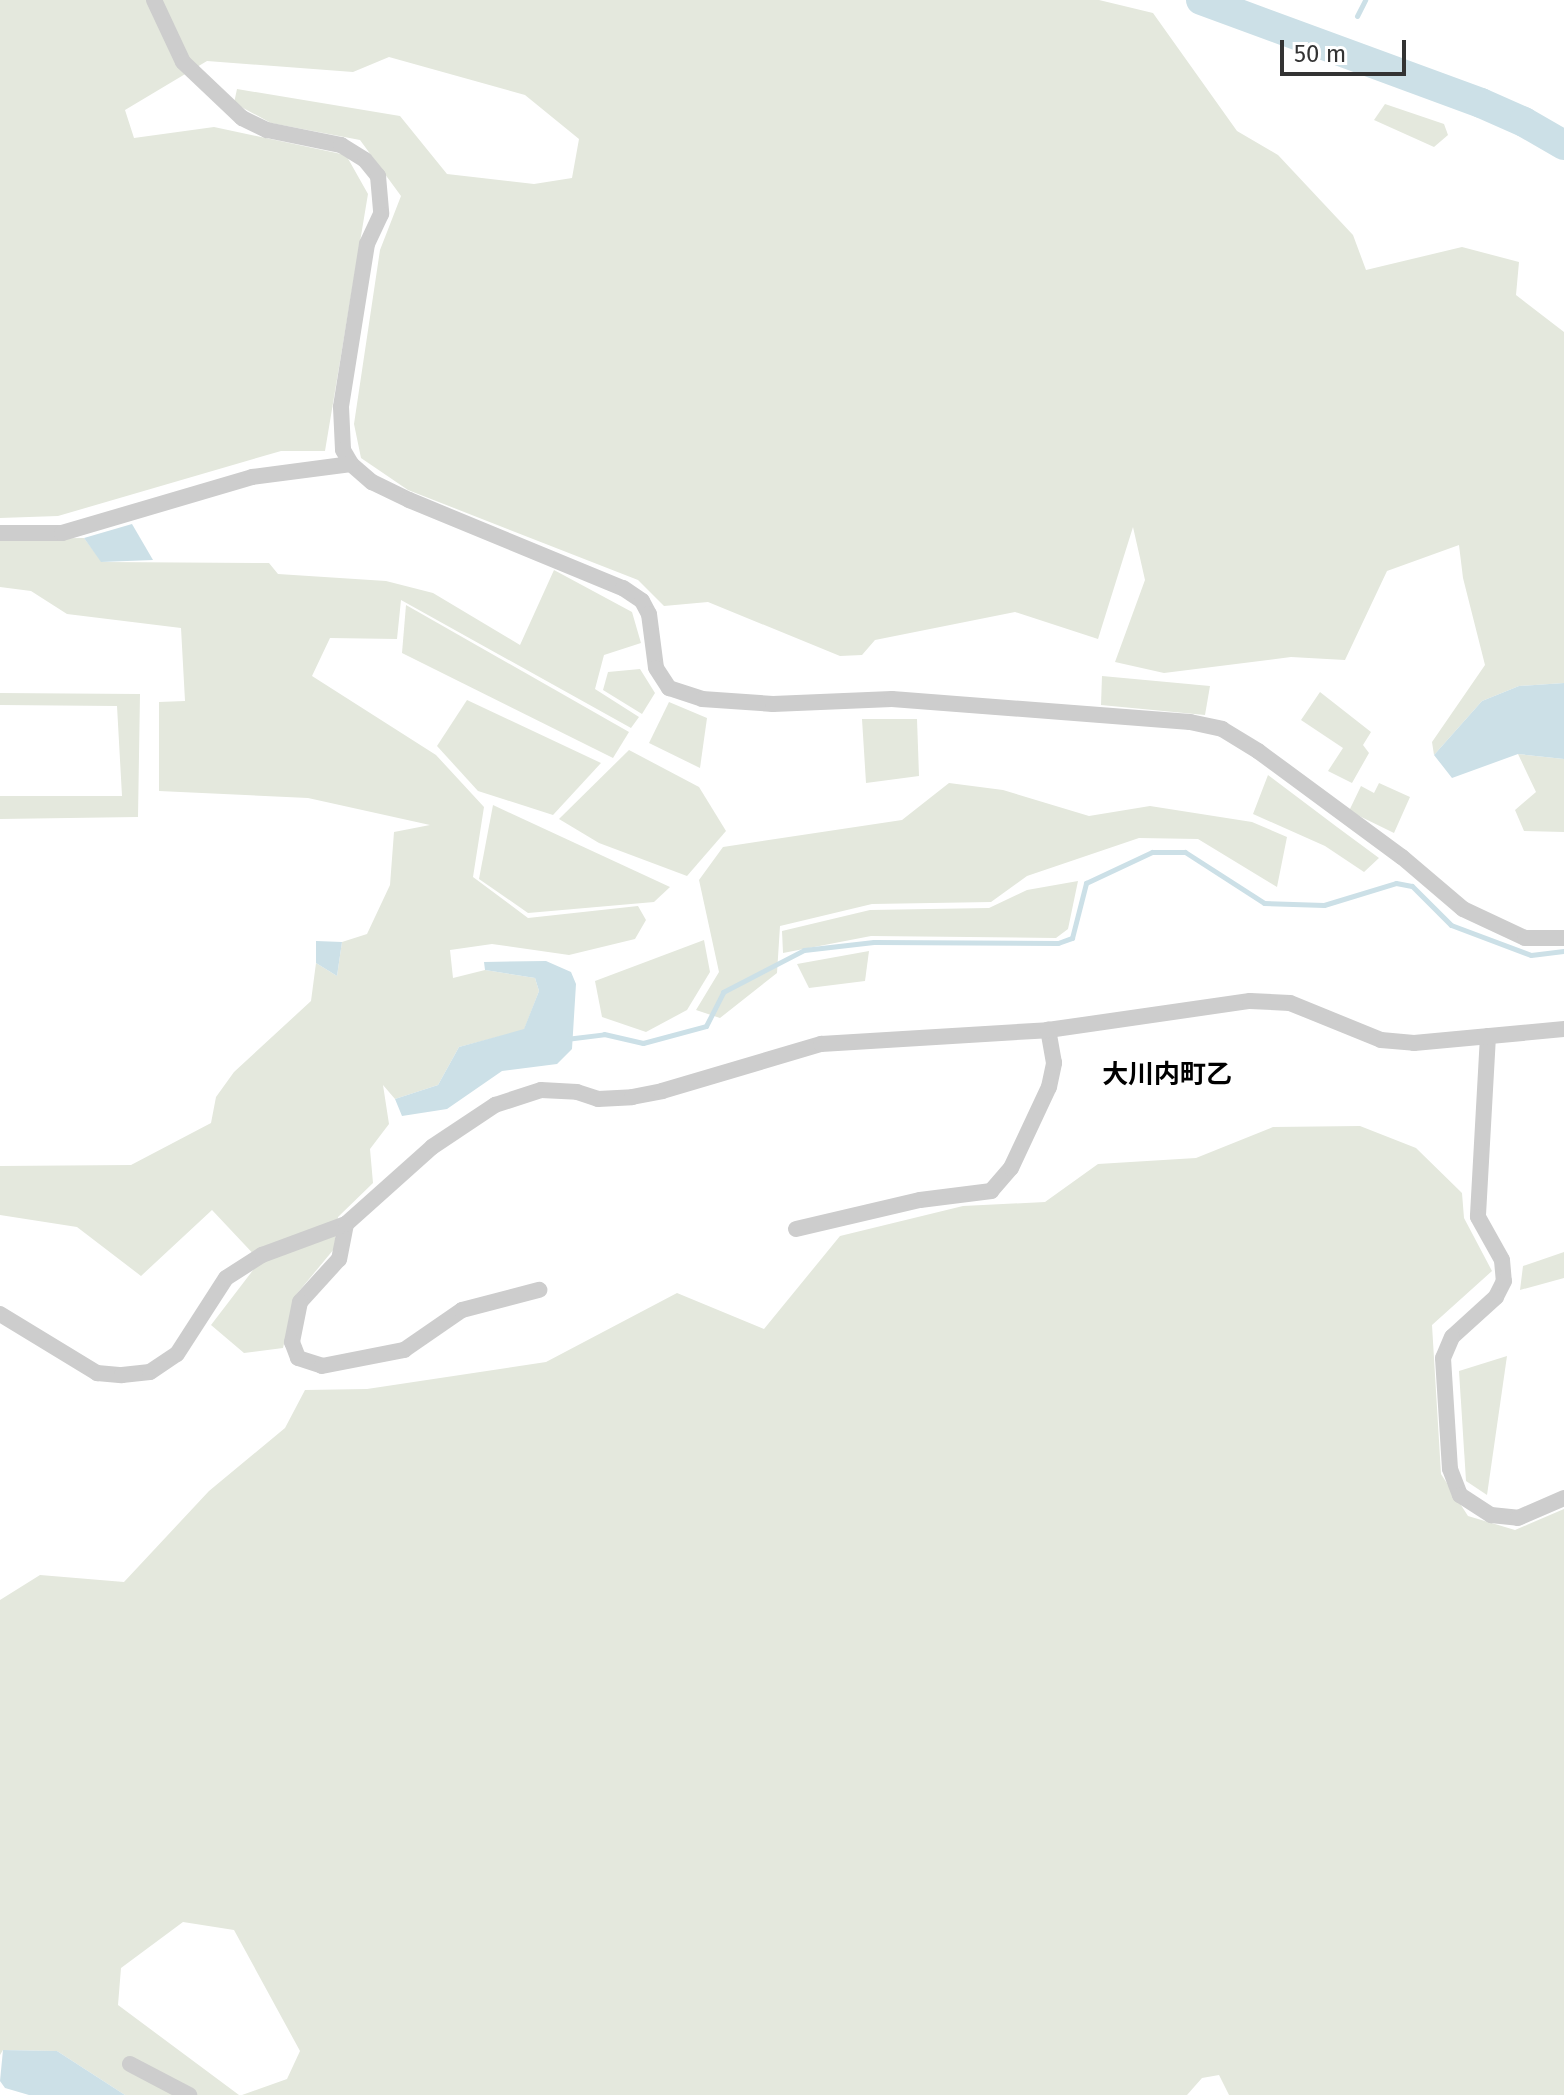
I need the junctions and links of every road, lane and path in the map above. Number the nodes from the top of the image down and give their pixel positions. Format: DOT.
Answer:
graph roads {
  1 [pos="154,0"];
  2 [pos="351,464"];
  3 [pos="0,533"];
  4 [pos="1564,938"];
  5 [pos="1564,1029"];
  6 [pos="1048,1030"];
  7 [pos="1488,1036"];
  8 [pos="346,1224"];
  9 [pos="796,1229"];
  10 [pos="539,1290"];
  11 [pos="0,1314"];
  12 [pos="1564,1498"];
  13 [pos="130,2064"];
  14 [pos="189,2095"];
  1 -- 2 [label="street"];
  2 -- 3 [label="street"];
  2 -- 4 [label="street"];
  5 -- 7 [label="street"];
  6 -- 7 [label="street"];
  6 -- 8 [label="street"];
  6 -- 9 [label="street"];
  7 -- 12 [label="street"];
  8 -- 10 [label="street"];
  8 -- 11 [label="street"];
  13 -- 14 [label="street"];
}
